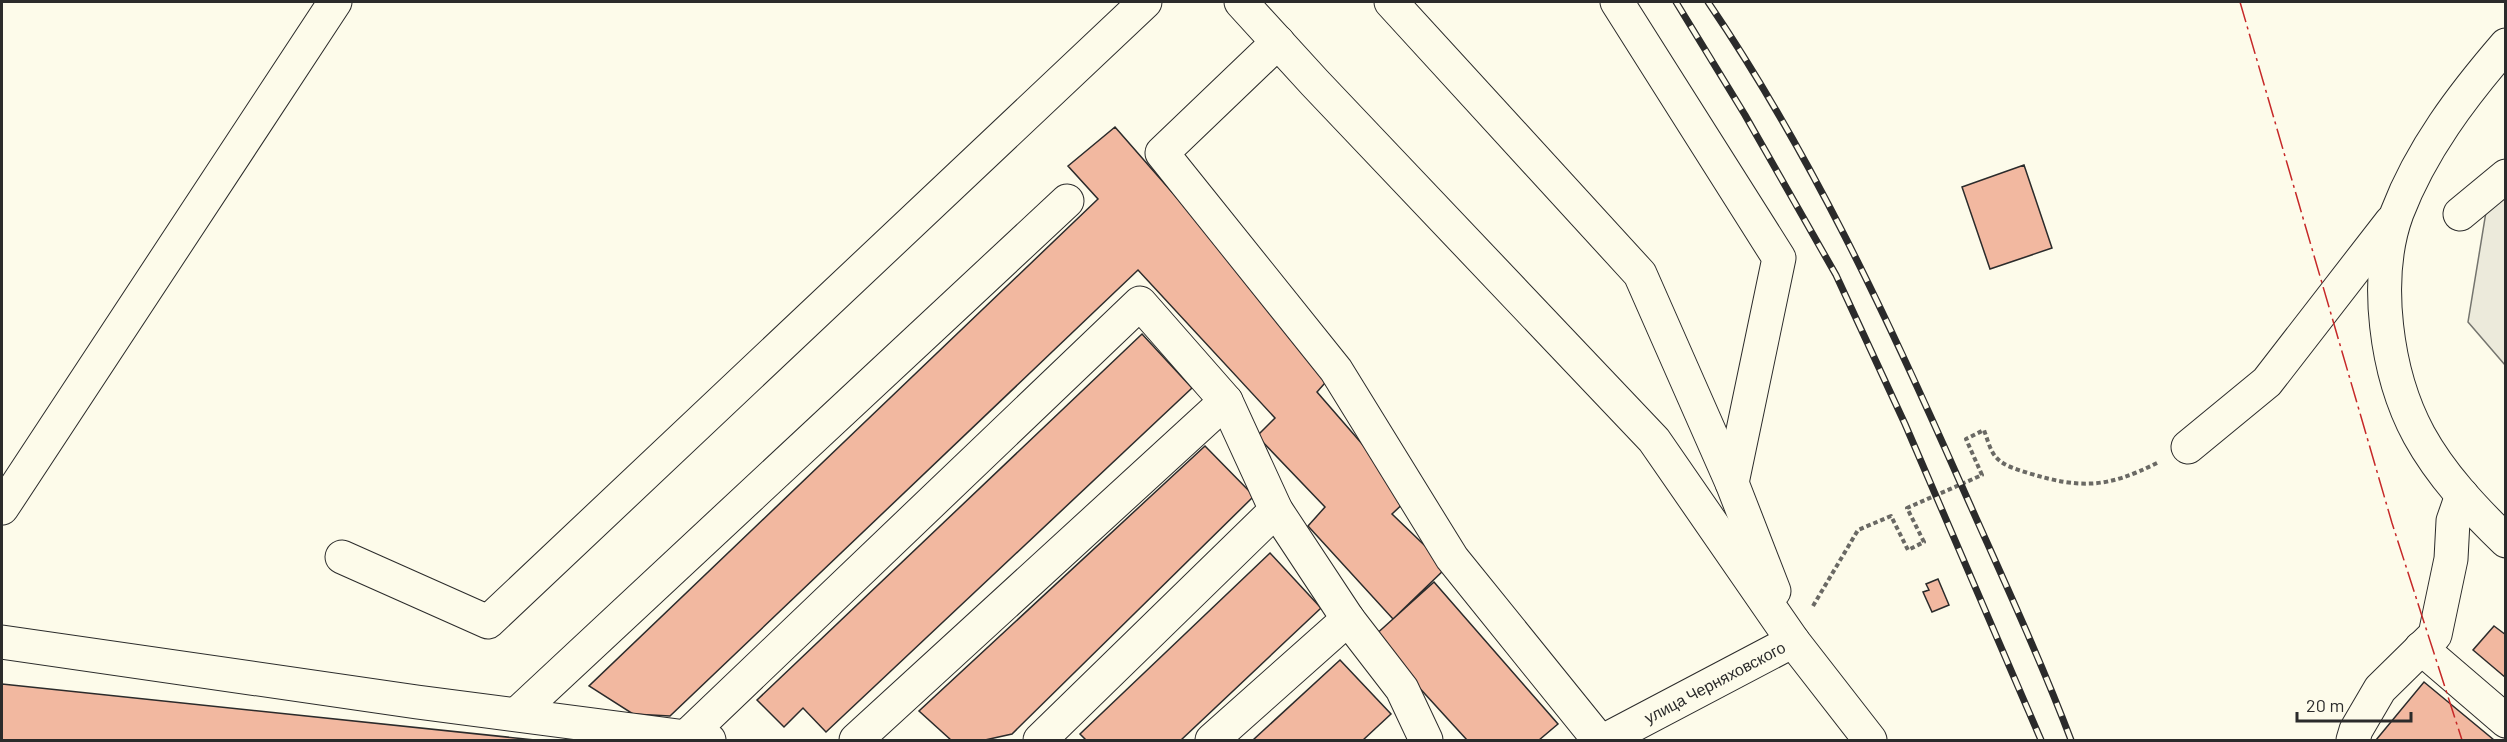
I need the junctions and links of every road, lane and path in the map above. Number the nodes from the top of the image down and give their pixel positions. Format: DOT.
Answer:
graph roads {
  1 [pos="335,2"];
  2 [pos="1145,2"];
  3 [pos="1241,2"];
  4 [pos="1391,2"];
  5 [pos="1617,2"];
  6 [pos="1278,42"];
  7 [pos="2505,45"];
  8 [pos="2505,176"];
  9 [pos="1067,201"];
  10 [pos="2460,214"];
  11 [pos="2397,215"];
  12 [pos="1226,401"];
  13 [pos="2188,447"];
  14 [pos="1732,483"];
  15 [pos="2462,495"];
  16 [pos="2,508"];
  17 [pos="1276,510"];
  18 [pos="2505,541"];
  19 [pos="342,557"];
  20 [pos="1348,619"];
  21 [pos="1792,641"];
  22 [pos="2,642"];
  23 [pos="2421,648"];
  24 [pos="519,713"];
  25 [pos="2505,721"];
  26 [pos="701,739"];
  27 [pos="856,741"];
  28 [pos="1040,741"];
  29 [pos="1212,741"];
  30 [pos="1426,741"];
  31 [pos="1599,741"];
  32 [pos="1605,741"];
  33 [pos="1870,741"];
  34 [pos="2353,741"];
  1 -- 16 [label="street"];
  2 -- 19 [label="street"];
  3 -- 6 [label="street"];
  4 -- 14 [label="street"];
  5 -- 14 [label="street"];
  6 -- 21 [label="street"];
  6 -- 31 [label="street"];
  7 -- 11 [label="street"];
  8 -- 10 [label="street"];
  9 -- 24 [label="street"];
  11 -- 13 [label="street"];
  11 -- 15 [label="street"];
  12 -- 17 [label="street"];
  12 -- 26 [label="street"];
  12 -- 27 [label="street"];
  13 -- 21 [label="path"];
  14 -- 21 [label="street"];
  15 -- 18 [label="street"];
  15 -- 23 [label="street"];
  17 -- 20 [label="street"];
  17 -- 28 [label="street"];
  20 -- 29 [label="street"];
  20 -- 30 [label="street"];
  21 -- 32 [label="street, улица Черняховского"];
  21 -- 33 [label="street"];
  22 -- 24 [label="street"];
  23 -- 25 [label="street"];
  23 -- 34 [label="street"];
  24 -- 26 [label="street"];
}
